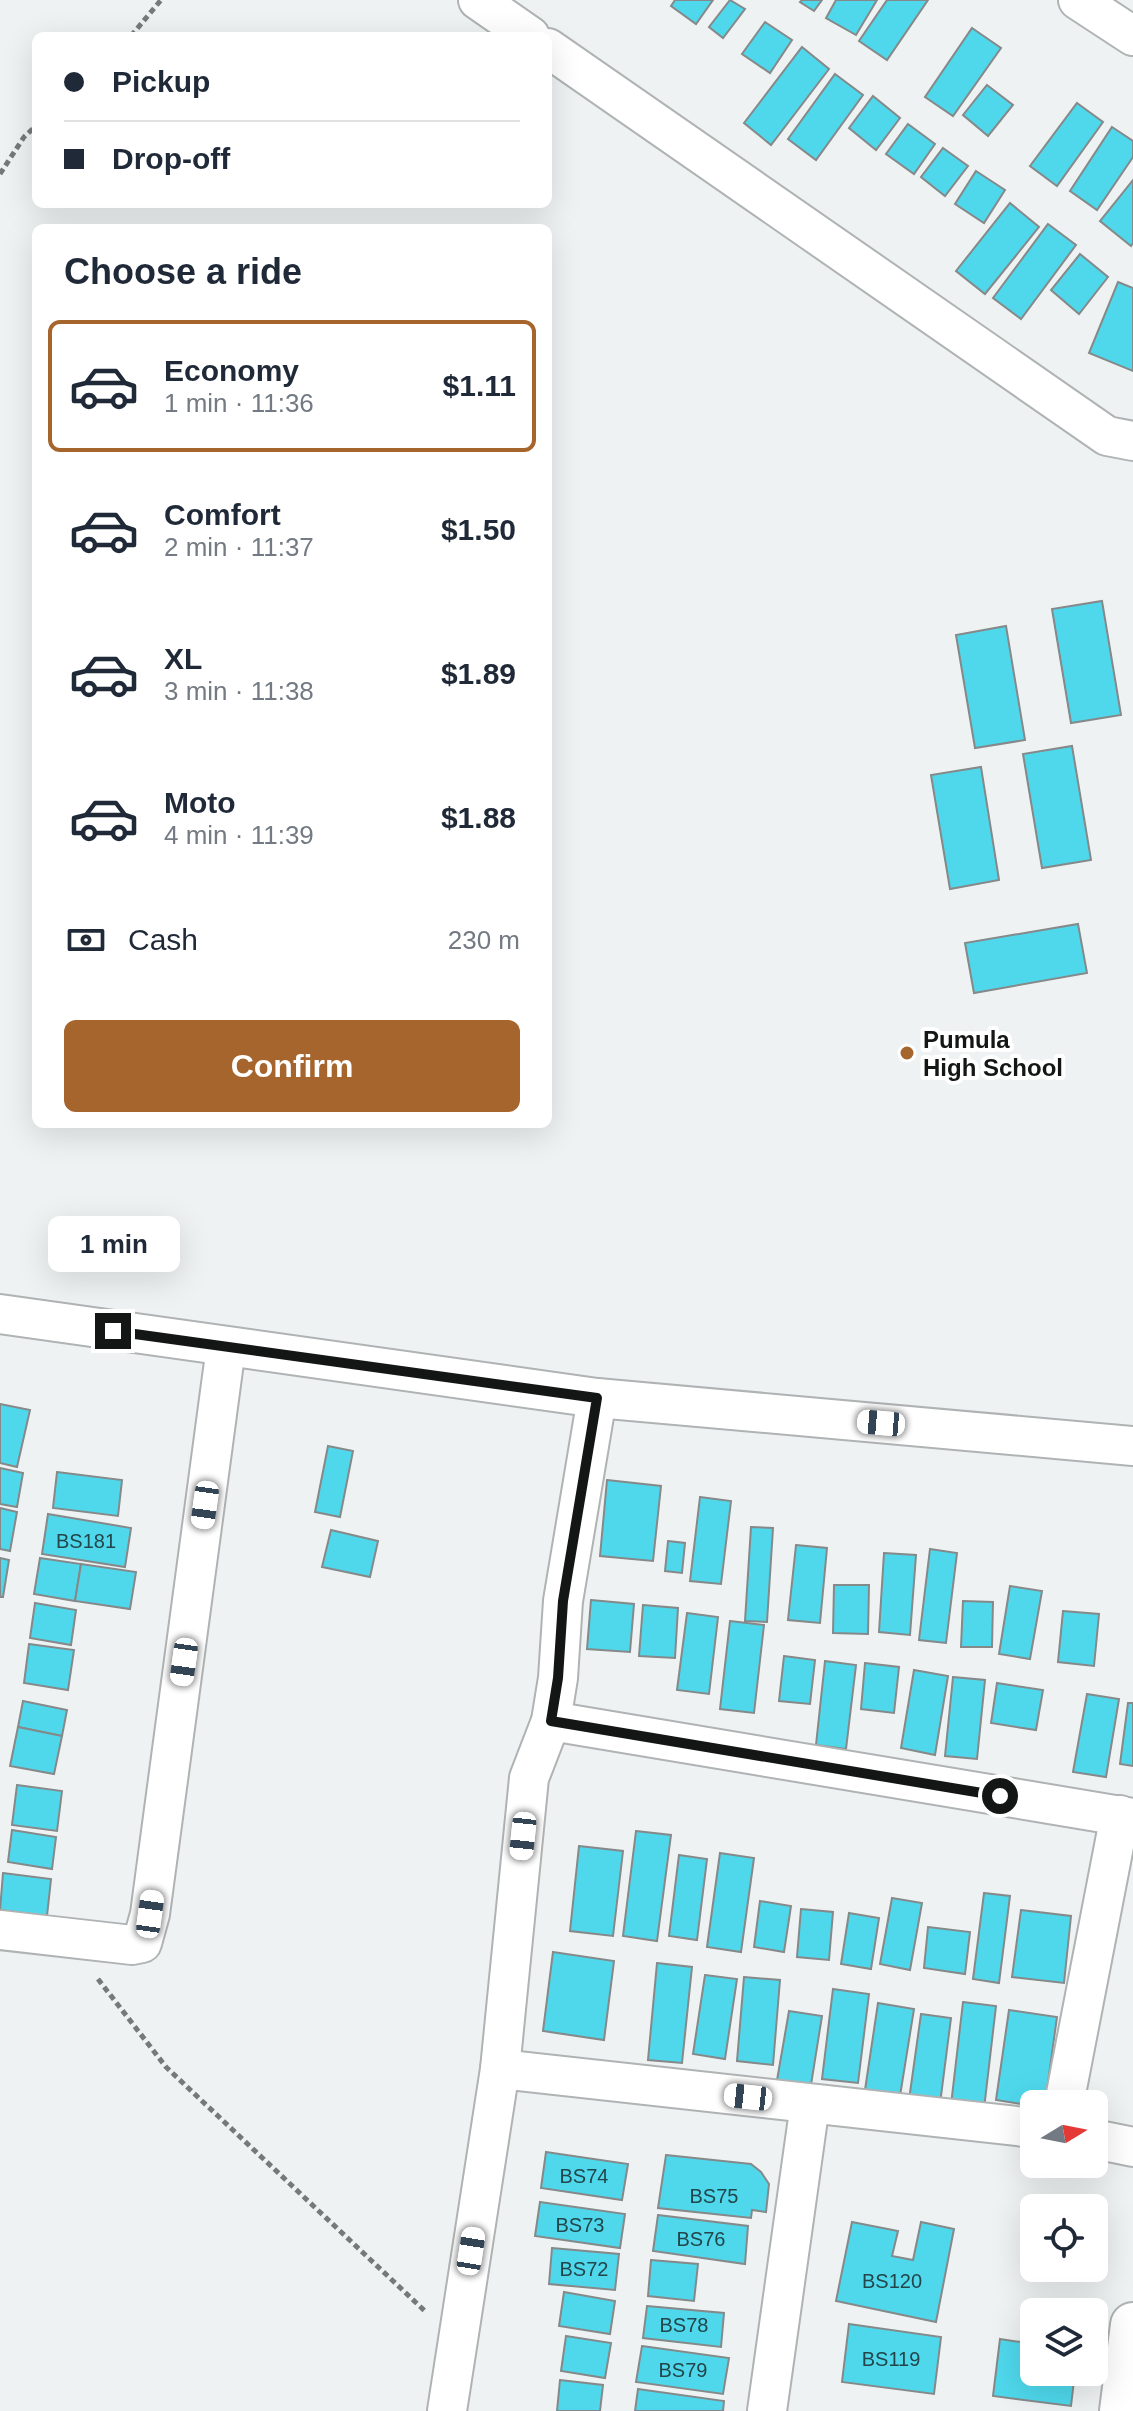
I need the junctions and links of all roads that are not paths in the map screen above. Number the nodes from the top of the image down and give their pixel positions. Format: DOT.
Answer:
graph roads {
  1 [pos="478,0"];
  2 [pos="1078,0"];
  3 [pos="524,32"];
  4 [pos="1133,36"];
  5 [pos="552,51"];
  6 [pos="1133,441"];
  7 [pos="0,1314"];
  8 [pos="226,1347"];
  9 [pos="597,1398"];
  10 [pos="1133,1446"];
  11 [pos="551,1721"];
  12 [pos="1127,1816"];
  13 [pos="0,1930"];
  14 [pos="500,2069"];
  15 [pos="1067,2090"];
  16 [pos="810,2104"];
  17 [pos="1020,2126"];
  18 [pos="1108,2142"];
  19 [pos="1133,2147"];
  20 [pos="1133,2325"];
  21 [pos="447,2411"];
  22 [pos="767,2411"];
  23 [pos="1122,2411"];
  1 -- 3 [label="street"];
  2 -- 4 [label="street"];
  5 -- 6 [label="street"];
  7 -- 8 [label="street"];
  8 -- 9 [label="street"];
  8 -- 13 [label="street"];
  9 -- 10 [label="street"];
  9 -- 11 [label="street"];
  11 -- 12 [label="street"];
  11 -- 14 [label="street"];
  12 -- 15 [label="street"];
  14 -- 16 [label="street"];
  14 -- 21 [label="street"];
  16 -- 17 [label="street"];
  16 -- 22 [label="street"];
  18 -- 19 [label="street"];
  20 -- 23 [label="street"];
}
